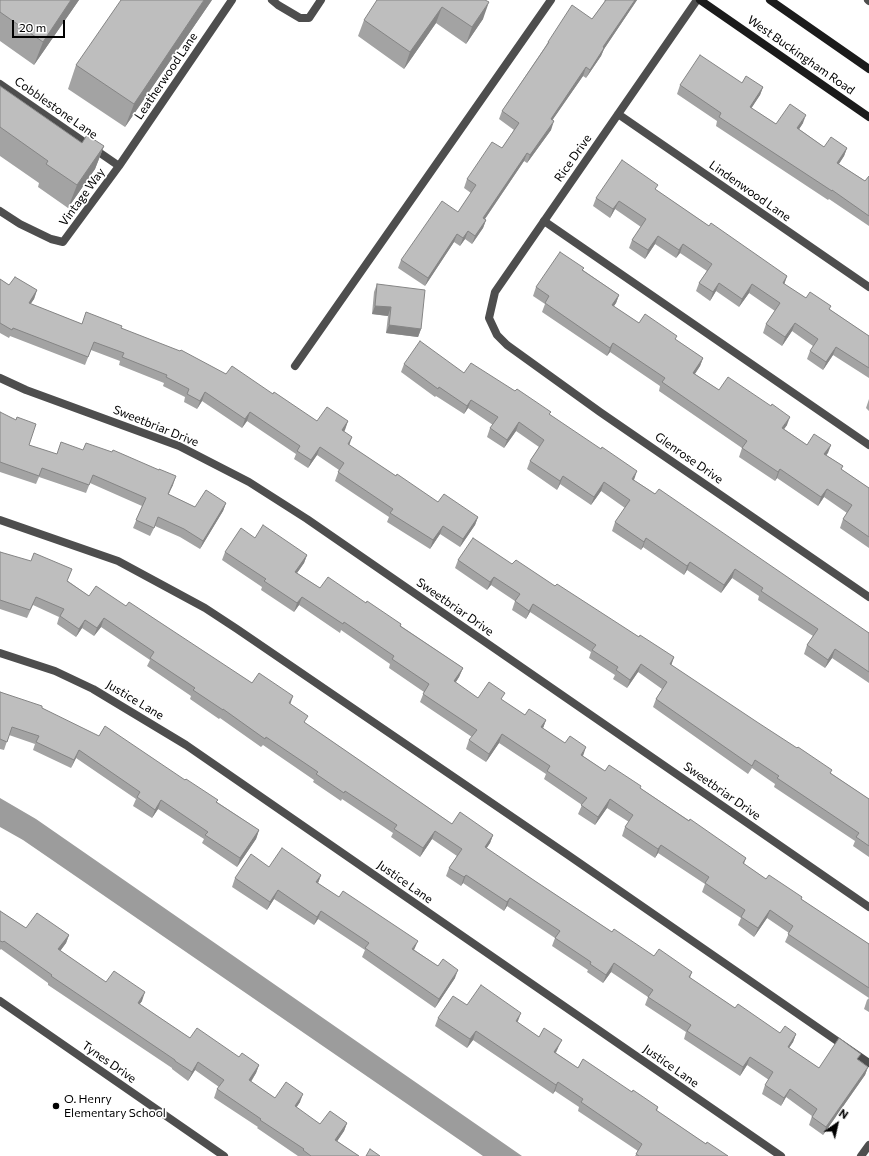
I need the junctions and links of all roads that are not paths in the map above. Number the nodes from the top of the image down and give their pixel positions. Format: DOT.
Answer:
graph roads {
  1 [pos="232,0"];
  2 [pos="272,0"];
  3 [pos="321,0"];
  4 [pos="551,0"];
  5 [pos="698,0"];
  6 [pos="770,0"];
  7 [pos="869,69"];
  8 [pos="0,84"];
  9 [pos="618,114"];
  10 [pos="869,117"];
  11 [pos="119,166"];
  12 [pos="0,211"];
  13 [pos="544,221"];
  14 [pos="869,287"];
  15 [pos="497,336"];
  16 [pos="295,366"];
  17 [pos="0,378"];
  18 [pos="869,445"];
  19 [pos="0,520"];
  20 [pos="869,597"];
  21 [pos="0,653"];
  22 [pos="869,907"];
  23 [pos="0,1001"];
  24 [pos="869,1063"];
  25 [pos="869,1145"];
  26 [pos="224,1156"];
  27 [pos="781,1156"];
  28 [pos="861,1156"];
  1 -- 11 [label="street, Leatherwood Lane"];
  2 -- 3 [label="street"];
  4 -- 16 [label="street"];
  5 -- 9 [label="street, Rice Drive"];
  5 -- 10 [label="main road, West Buckingham Road"];
  6 -- 7 [label="main road"];
  8 -- 11 [label="street, Cobblestone Lane"];
  9 -- 13 [label="street, Rice Drive"];
  9 -- 14 [label="street, Lindenwood Lane"];
  11 -- 12 [label="street, Vintage Way"];
  13 -- 15 [label="street, Rice Drive"];
  13 -- 18 [label="street"];
  15 -- 20 [label="street, Glenrose Drive"];
  17 -- 22 [label="street, Sweetbriar Drive"];
  19 -- 24 [label="street"];
  21 -- 27 [label="street, Justice Lane"];
  23 -- 26 [label="street, Tynes Drive"];
  25 -- 28 [label="street"];
}
